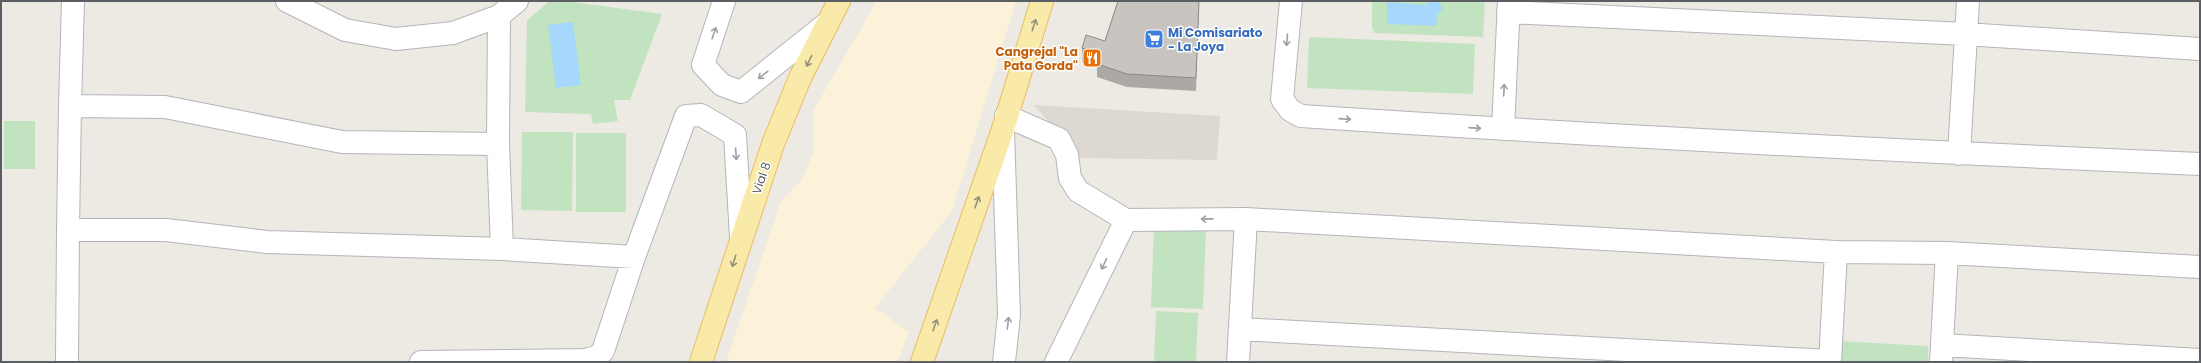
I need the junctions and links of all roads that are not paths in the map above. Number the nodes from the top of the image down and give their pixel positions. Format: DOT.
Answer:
graph roads {
  1 [pos="73,1"];
  2 [pos="287,1"];
  3 [pos="517,1"];
  4 [pos="724,1"];
  5 [pos="839,1"];
  6 [pos="1042,1"];
  7 [pos="1291,1"];
  8 [pos="1968,1"];
  9 [pos="1508,6"];
  10 [pos="499,16"];
  11 [pos="826,24"];
  12 [pos="1966,34"];
  13 [pos="2200,49"];
  14 [pos="70,106"];
  15 [pos="1004,122"];
  16 [pos="1502,129"];
  17 [pos="498,144"];
  18 [pos="1959,154"];
  19 [pos="2200,164"];
  20 [pos="1246,219"];
  21 [pos="1126,220"];
  22 [pos="68,230"];
  23 [pos="741,237"];
  24 [pos="502,248"];
  25 [pos="1836,252"];
  26 [pos="1947,254"];
  27 [pos="634,257"];
  28 [pos="2200,267"];
  29 [pos="1240,329"];
  30 [pos="1942,353"];
  31 [pos="2200,360"];
  32 [pos="1830,361"];
  33 [pos="67,362"];
  34 [pos="421,362"];
  35 [pos="701,362"];
  36 [pos="922,362"];
  37 [pos="1004,362"];
  38 [pos="1056,362"];
  39 [pos="1238,362"];
  1 -- 14 [label="street"];
  2 -- 10 [label="street"];
  3 -- 10 [label="street"];
  11 -- 4 [label="street, one-way"];
  5 -- 11 [label="main road, Vial 8"];
  15 -- 6 [label="main road, one-way"];
  7 -- 16 [label="street, one-way"];
  8 -- 12 [label="street"];
  9 -- 12 [label="street"];
  16 -- 9 [label="street, one-way"];
  10 -- 17 [label="street"];
  11 -- 23 [label="main road, Vial 8, one-way"];
  12 -- 13 [label="street"];
  12 -- 18 [label="street"];
  14 -- 17 [label="street"];
  14 -- 22 [label="street"];
  15 -- 21 [label="street"];
  36 -- 15 [label="main road, one-way"];
  37 -- 15 [label="street, one-way"];
  16 -- 18 [label="street"];
  17 -- 24 [label="street"];
  18 -- 19 [label="street"];
  20 -- 21 [label="street, one-way"];
  20 -- 25 [label="street"];
  20 -- 29 [label="street"];
  21 -- 38 [label="street, one-way"];
  22 -- 24 [label="street"];
  22 -- 33 [label="street"];
  27 -- 23 [label="street, one-way"];
  23 -- 35 [label="main road, Vial 8, one-way"];
  24 -- 27 [label="street"];
  25 -- 26 [label="street"];
  25 -- 32 [label="street"];
  26 -- 28 [label="street"];
  26 -- 30 [label="street"];
  27 -- 34 [label="street"];
  29 -- 32 [label="street"];
  29 -- 39 [label="street"];
  30 -- 31 [label="street"];
}
